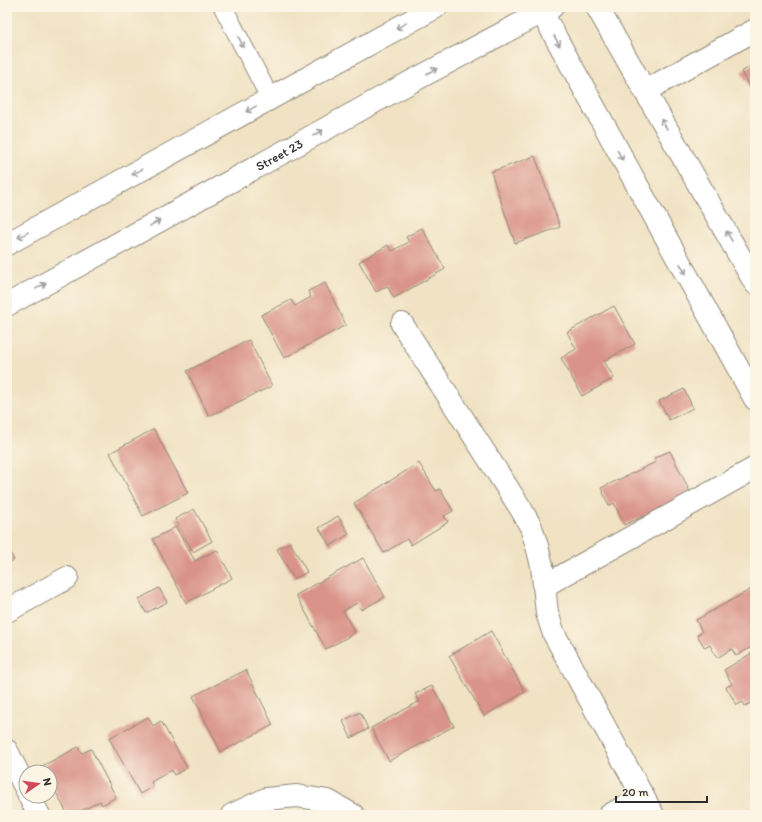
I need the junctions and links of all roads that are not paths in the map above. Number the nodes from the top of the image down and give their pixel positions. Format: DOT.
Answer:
graph roads {
  1 [pos="223,7"];
  2 [pos="436,7"];
  3 [pos="597,7"];
  4 [pos="544,9"];
  5 [pos="755,30"];
  6 [pos="645,90"];
  7 [pos="270,98"];
  8 [pos="7,244"];
  9 [pos="749,258"];
  10 [pos="755,282"];
  11 [pos="7,305"];
  12 [pos="402,324"];
  13 [pos="755,398"];
  14 [pos="755,468"];
  15 [pos="67,578"];
  16 [pos="544,586"];
  17 [pos="7,611"];
  18 [pos="7,751"];
  19 [pos="18,773"];
  20 [pos="34,804"];
  21 [pos="648,806"];
  22 [pos="39,815"];
  23 [pos="232,815"];
  24 [pos="353,815"];
  25 [pos="610,815"];
  1 -- 7 [label="lane, one-way"];
  2 -- 7 [label="street, one-way"];
  3 -- 6 [label="street"];
  11 -- 4 [label="street, Street 23, one-way"];
  4 -- 13 [label="street, one-way"];
  5 -- 6 [label="street"];
  9 -- 6 [label="street, one-way"];
  7 -- 8 [label="street, one-way"];
  9 -- 10 [label="street"];
  12 -- 16 [label="street"];
  14 -- 16 [label="street"];
  15 -- 17 [label="street"];
  16 -- 21 [label="street"];
  18 -- 19 [label="street"];
  20 -- 22 [label="street"];
  21 -- 25 [label="street"];
  23 -- 24 [label="street"];
}
